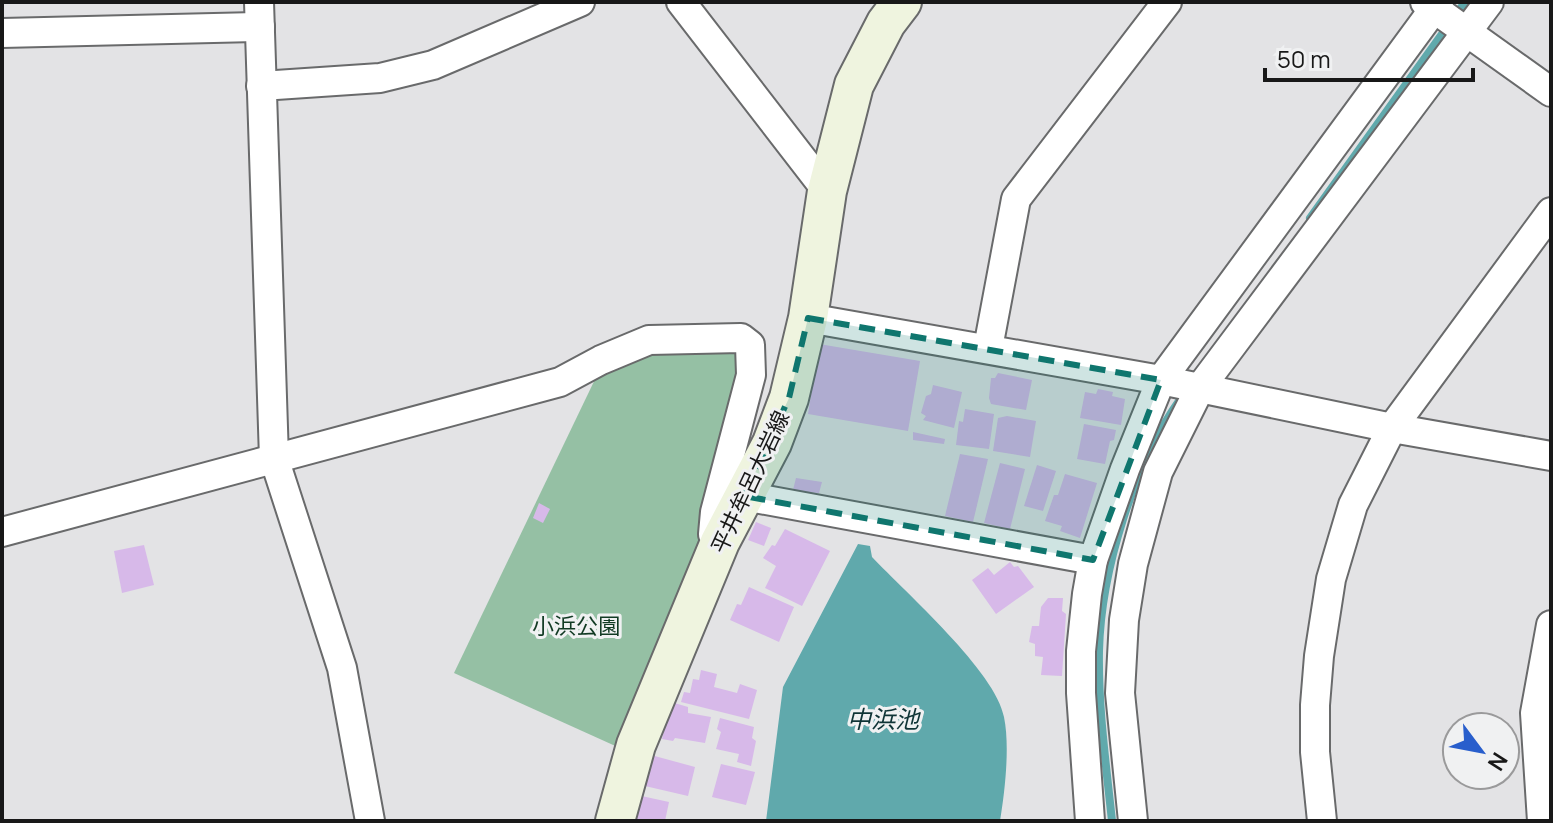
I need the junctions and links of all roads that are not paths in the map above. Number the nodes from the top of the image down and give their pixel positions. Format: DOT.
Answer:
graph roads {
  1 [pos="580,2"];
  2 [pos="681,2"];
  3 [pos="902,2"];
  4 [pos="1167,2"];
  5 [pos="1489,2"];
  6 [pos="1432,4"];
  7 [pos="260,14"];
  8 [pos="2,33"];
  9 [pos="1466,33"];
  10 [pos="261,86"];
  11 [pos="1551,92"];
  12 [pos="827,191"];
  13 [pos="1551,212"];
  14 [pos="808,318"];
  15 [pos="988,348"];
  16 [pos="1161,380"];
  17 [pos="1200,388"];
  18 [pos="1392,428"];
  19 [pos="1551,456"];
  20 [pos="274,458"];
  21 [pos="744,496"];
  22 [pos="2,532"];
  23 [pos="720,542"];
  24 [pos="1093,560"];
  25 [pos="1551,625"];
  26 [pos="370,821"];
  27 [pos="615,821"];
  28 [pos="1090,821"];
  29 [pos="1133,821"];
  30 [pos="1322,821"];
  31 [pos="1542,821"];
  1 -- 10 [label="street"];
  2 -- 12 [label="street"];
  3 -- 12 [label="main road, 平井牟呂大岩線"];
  4 -- 15 [label="street"];
  5 -- 9 [label="street"];
  6 -- 9 [label="street"];
  6 -- 16 [label="street"];
  7 -- 8 [label="street"];
  7 -- 10 [label="street"];
  9 -- 11 [label="street"];
  9 -- 17 [label="street"];
  10 -- 20 [label="street"];
  12 -- 14 [label="main road, 平井牟呂大岩線"];
  13 -- 18 [label="street"];
  14 -- 15 [label="street"];
  14 -- 21 [label="main road, 平井牟呂大岩線"];
  15 -- 16 [label="street"];
  16 -- 17 [label="street"];
  16 -- 24 [label="street"];
  17 -- 18 [label="street"];
  17 -- 29 [label="street"];
  18 -- 19 [label="street"];
  18 -- 30 [label="street"];
  20 -- 22 [label="street"];
  20 -- 23 [label="street"];
  20 -- 26 [label="street"];
  21 -- 23 [label="main road, 平井牟呂大岩線"];
  21 -- 24 [label="street"];
  23 -- 27 [label="main road, 平井牟呂大岩線"];
  24 -- 28 [label="street"];
  25 -- 31 [label="street"];
}
